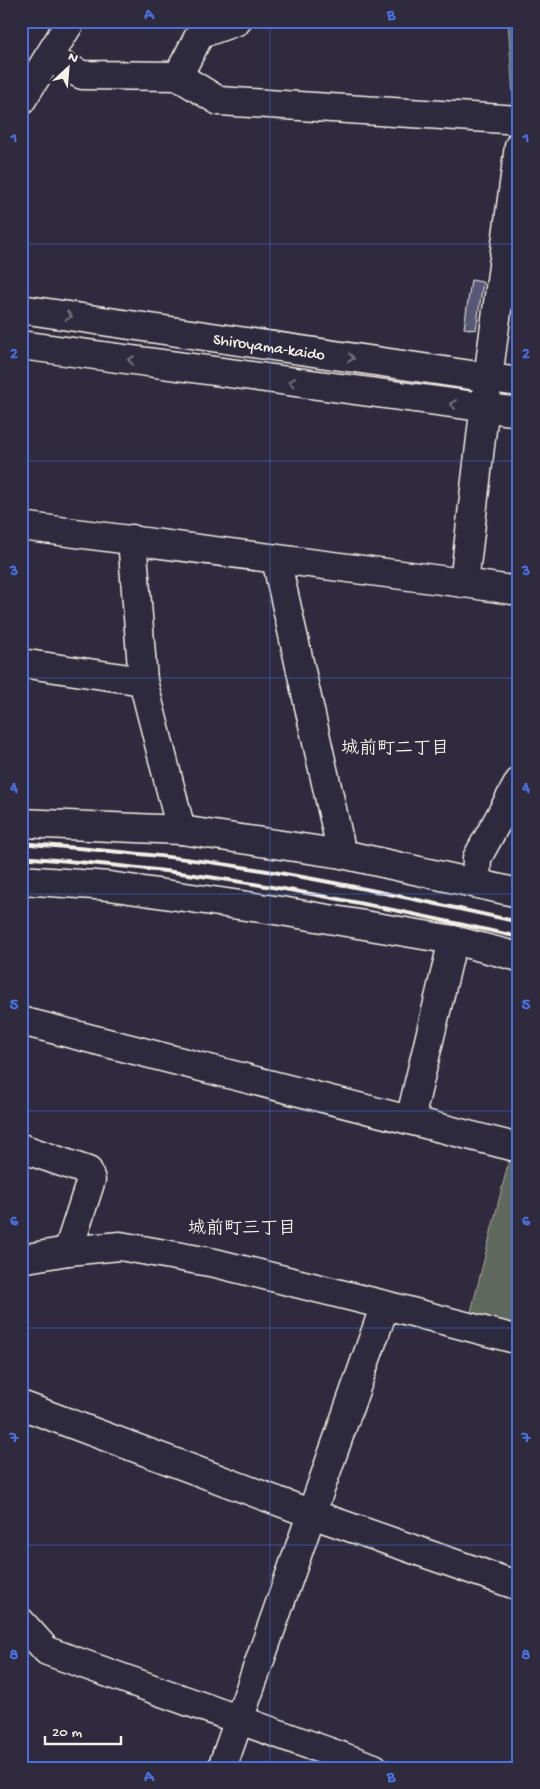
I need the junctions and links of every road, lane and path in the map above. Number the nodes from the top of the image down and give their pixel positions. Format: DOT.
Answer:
graph roads {
  1 [pos="71,21"];
  2 [pos="237,21"];
  3 [pos="48,58"];
  4 [pos="178,76"];
  5 [pos="21,101"];
  6 [pos="519,120"];
  7 [pos="519,146"];
  8 [pos="515,203"];
  9 [pos="21,309"];
  10 [pos="21,345"];
  11 [pos="488,378"];
  12 [pos="519,382"];
  13 [pos="485,408"];
  14 [pos="519,412"];
  15 [pos="21,526"];
  16 [pos="132,539"];
  17 [pos="276,559"];
  18 [pos="464,583"];
  19 [pos="519,591"];
  20 [pos="21,663"];
  21 [pos="143,681"];
  22 [pos="519,782"];
  23 [pos="21,823"];
  24 [pos="181,830"];
  25 [pos="342,854"];
  26 [pos="21,880"];
  27 [pos="476,883"];
  28 [pos="519,893"];
  29 [pos="453,940"];
  30 [pos="519,957"];
  31 [pos="21,1021"];
  32 [pos="410,1120"];
  33 [pos="21,1148"];
  34 [pos="519,1148"];
  35 [pos="68,1251"];
  36 [pos="21,1259"];
  37 [pos="385,1304"];
  38 [pos="519,1340"];
  39 [pos="21,1405"];
  40 [pos="312,1514"];
  41 [pos="519,1586"];
  42 [pos="21,1622"];
  43 [pos="238,1719"];
  44 [pos="222,1768"];
  45 [pos="374,1768"];
  1 -- 3 [label="street"];
  2 -- 4 [label="street"];
  3 -- 4 [label="street"];
  3 -- 5 [label="street"];
  4 -- 6 [label="street"];
  7 -- 8 [label="street"];
  8 -- 11 [label="street"];
  9 -- 11 [label="street, Shiroyama-kaido, one-way"];
  13 -- 10 [label="street, Shiroyama-kaido, one-way"];
  11 -- 12 [label="street, Shiroyama-kaido"];
  11 -- 13 [label="street"];
  13 -- 14 [label="street, Shiroyama-kaido"];
  13 -- 18 [label="street"];
  15 -- 16 [label="street"];
  16 -- 17 [label="street"];
  16 -- 21 [label="street"];
  17 -- 18 [label="street"];
  17 -- 25 [label="street"];
  18 -- 19 [label="street"];
  20 -- 21 [label="street"];
  21 -- 24 [label="street"];
  22 -- 27 [label="street"];
  23 -- 24 [label="street"];
  24 -- 25 [label="street"];
  25 -- 27 [label="street"];
  26 -- 29 [label="street"];
  27 -- 28 [label="street"];
  29 -- 30 [label="street"];
  29 -- 32 [label="street"];
  31 -- 32 [label="street"];
  32 -- 34 [label="street"];
  33 -- 35 [label="street"];
  35 -- 36 [label="street"];
  35 -- 37 [label="street"];
  37 -- 38 [label="street"];
  37 -- 40 [label="street"];
  39 -- 40 [label="street"];
  40 -- 41 [label="street"];
  40 -- 43 [label="street"];
  42 -- 43 [label="street"];
  43 -- 44 [label="street"];
  43 -- 45 [label="street"];
}
